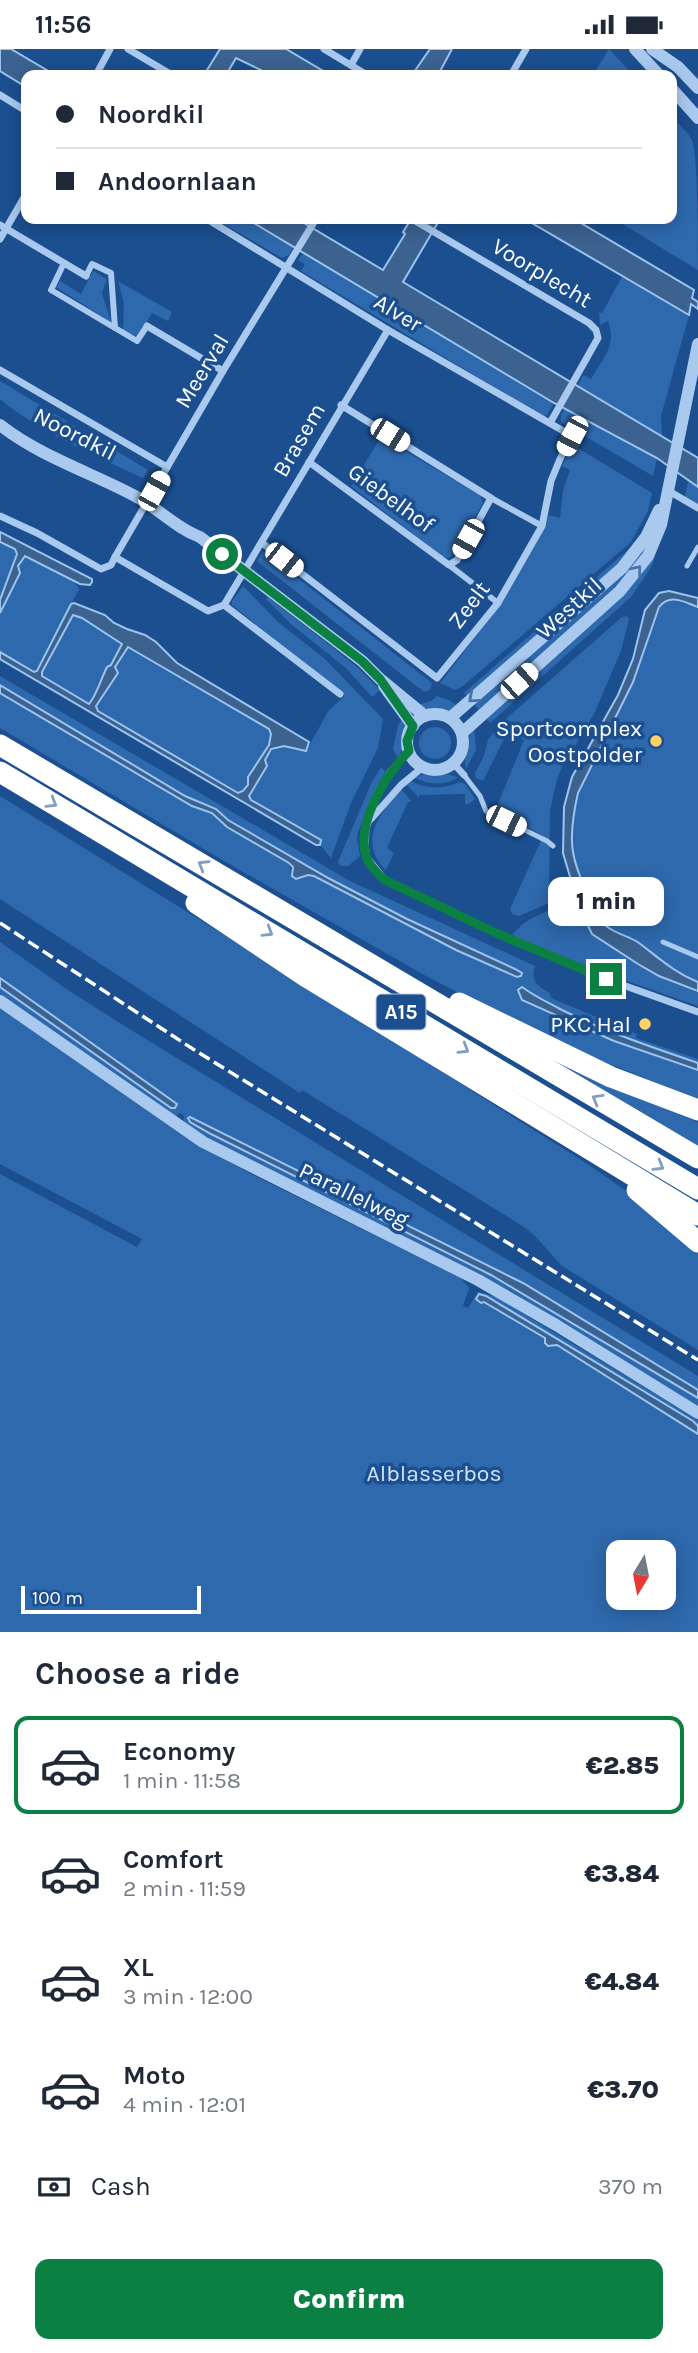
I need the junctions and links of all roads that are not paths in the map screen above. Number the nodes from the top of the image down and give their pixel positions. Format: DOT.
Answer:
graph roads {
  1 [pos="111,49"];
  2 [pos="128,49"];
  3 [pos="324,49"];
  4 [pos="360,49"];
  5 [pos="526,49"];
  6 [pos="635,49"];
  7 [pos="652,49"];
  8 [pos="351,65"];
  9 [pos="99,70"];
  10 [pos="164,70"];
  11 [pos="360,70"];
  12 [pos="514,70"];
  13 [pos="654,70"];
  14 [pos="698,88"];
  15 [pos="677,94"];
  16 [pos="0,95"];
  17 [pos="683,101"];
  18 [pos="21,108"];
  19 [pos="698,118"];
  20 [pos="21,201"];
  21 [pos="215,224"];
  22 [pos="313,224"];
  23 [pos="420,224"];
  24 [pos="3,227"];
  25 [pos="0,239"];
  26 [pos="64,263"];
  27 [pos="288,268"];
  28 [pos="86,276"];
  29 [pos="147,326"];
  30 [pos="115,328"];
  31 [pos="388,330"];
  32 [pos="698,344"];
  33 [pos="0,370"];
  34 [pos="223,372"];
  35 [pos="341,405"];
  36 [pos="0,415"];
  37 [pos="550,423"];
  38 [pos="0,425"];
  39 [pos="572,436"];
  40 [pos="309,462"];
  41 [pos="167,467"];
  42 [pos="669,484"];
  43 [pos="491,498"];
  44 [pos="148,499"];
  45 [pos="698,508"];
  46 [pos="0,516"];
  47 [pos="542,526"];
  48 [pos="262,543"];
  49 [pos="698,547"];
  50 [pos="116,557"];
  51 [pos="449,565"];
  52 [pos="687,566"];
  53 [pos="244,570"];
  54 [pos="498,603"];
  55 [pos="224,605"];
  56 [pos="380,679"];
  57 [pos="340,694"];
  58 [pos="425,716"];
  59 [pos="450,719"];
  60 [pos="413,726"];
  61 [pos="462,733"];
  62 [pos="0,745"];
  63 [pos="409,751"];
  64 [pos="453,763"];
  65 [pos="423,767"];
  66 [pos="0,772"];
  67 [pos="464,775"];
  68 [pos="368,823"];
  69 [pos="105,834"];
  70 [pos="553,846"];
  71 [pos="283,912"];
  72 [pos="663,941"];
  73 [pos="698,957"];
  74 [pos="0,1001"];
  75 [pos="698,1012"];
  76 [pos="698,1110"];
  77 [pos="585,1145"];
  78 [pos="698,1158"];
  79 [pos="698,1189"];
  80 [pos="698,1215"];
  81 [pos="698,1242"];
  82 [pos="698,1413"];
  1 -- 9 [label="street"];
  2 -- 10 [label="street"];
  3 -- 8 [label="street"];
  4 -- 8 [label="street"];
  5 -- 12 [label="street"];
  6 -- 13 [label="street"];
  7 -- 14 [label="street"];
  8 -- 11 [label="street"];
  14 -- 17 [label="street"];
  15 -- 17 [label="street"];
  16 -- 18 [label="street"];
  17 -- 19 [label="street"];
  20 -- 24 [label="street"];
  21 -- 27 [label="street, Alver"];
  22 -- 27 [label="street, Meerval"];
  23 -- 37 [label="street, Voorplecht"];
  24 -- 25 [label="street"];
  24 -- 26 [label="street"];
  26 -- 28 [label="street"];
  26 -- 30 [label="street"];
  27 -- 31 [label="street, Alver"];
  27 -- 34 [label="street, Meerval"];
  28 -- 30 [label="street"];
  29 -- 30 [label="street"];
  29 -- 34 [label="street"];
  31 -- 35 [label="street, Brasem"];
  31 -- 37 [label="street, Alver"];
  32 -- 42 [label="street, Westkil"];
  33 -- 41 [label="street, Noordkil"];
  34 -- 41 [label="street, Meerval"];
  35 -- 40 [label="street, Brasem"];
  35 -- 43 [label="street"];
  36 -- 44 [label="street, Noordkil"];
  37 -- 39 [label="street, Alver"];
  38 -- 44 [label="street, Noordkil"];
  39 -- 47 [label="street, Zeelt"];
  40 -- 48 [label="street, Brasem"];
  40 -- 51 [label="street, Giebelhof"];
  41 -- 44 [label="street, Meerval"];
  42 -- 45 [label="street"];
  42 -- 59 [label="street, Westkil, one-way"];
  61 -- 42 [label="street, Westkil, one-way"];
  43 -- 47 [label="street"];
  43 -- 51 [label="street"];
  44 -- 50 [label="street, Meerval"];
  44 -- 53 [label="street, Noordkil"];
  46 -- 50 [label="street"];
  47 -- 54 [label="street, Zeelt"];
  48 -- 53 [label="street, Brasem"];
  48 -- 54 [label="street, Zeelt"];
  49 -- 52 [label="lane"];
  50 -- 55 [label="street"];
  51 -- 54 [label="street, Giebelhof"];
  53 -- 55 [label="street, Brasem"];
  53 -- 56 [label="street, Noordkil"];
  55 -- 57 [label="street"];
  56 -- 58 [label="street, Noordkil"];
  56 -- 60 [label="street, Noordkil"];
  58 -- 59 [label="street"];
  58 -- 60 [label="street"];
  59 -- 61 [label="street"];
  60 -- 63 [label="street"];
  61 -- 64 [label="street"];
  71 -- 62 [label="highway, A15, one-way"];
  63 -- 65 [label="street"];
  63 -- 68 [label="street"];
  64 -- 65 [label="street"];
  64 -- 67 [label="street"];
  65 -- 68 [label="street"];
  66 -- 69 [label="highway, A15, one-way"];
  67 -- 70 [label="lane"];
  68 -- 75 [label="street"];
  69 -- 77 [label="highway, A15"];
  69 -- 79 [label="highway, A15, one-way"];
  71 -- 76 [label="highway, A15"];
  78 -- 71 [label="highway, A15, one-way"];
  72 -- 73 [label="lane"];
  74 -- 82 [label="street, Parallelweg"];
  77 -- 80 [label="highway, A15"];
  77 -- 81 [label="highway, A15"];
}
